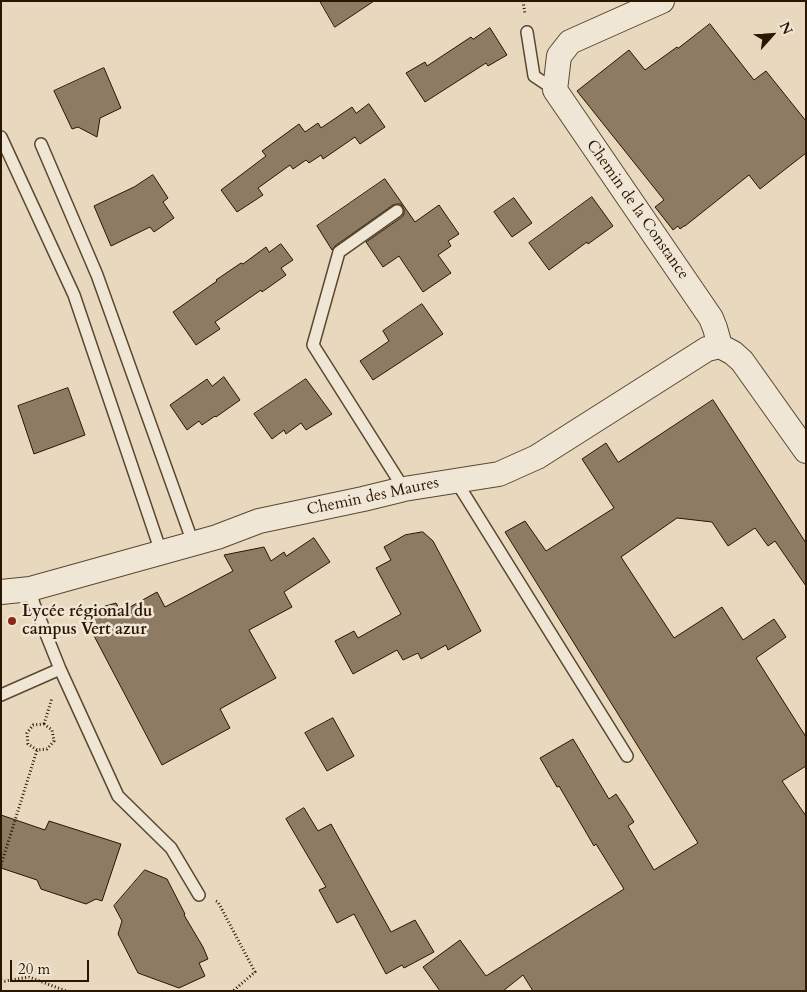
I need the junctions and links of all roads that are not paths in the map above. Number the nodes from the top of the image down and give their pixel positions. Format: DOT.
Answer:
graph roads {
  1 [pos="662,1"];
  2 [pos="526,32"];
  3 [pos="555,90"];
  4 [pos="1,137"];
  5 [pos="40,144"];
  6 [pos="397,211"];
  7 [pos="720,346"];
  8 [pos="806,451"];
  9 [pos="456,481"];
  10 [pos="404,489"];
  11 [pos="193,542"];
  12 [pos="162,552"];
  13 [pos="30,589"];
  14 [pos="1,592"];
  15 [pos="60,669"];
  16 [pos="1,695"];
  17 [pos="627,756"];
  18 [pos="199,895"];
  1 -- 3 [label="street"];
  2 -- 3 [label="lane"];
  3 -- 7 [label="street, Chemin de la Constance"];
  4 -- 12 [label="lane"];
  5 -- 11 [label="lane"];
  6 -- 10 [label="lane"];
  7 -- 8 [label="street"];
  7 -- 9 [label="street, Chemin des Maures"];
  9 -- 10 [label="street, Chemin des Maures"];
  9 -- 17 [label="lane"];
  10 -- 11 [label="street, Chemin des Maures"];
  11 -- 12 [label="street, Chemin des Maures"];
  12 -- 13 [label="street, Chemin des Maures"];
  13 -- 14 [label="street, Chemin des Maures"];
  13 -- 15 [label="lane"];
  15 -- 16 [label="lane"];
  15 -- 18 [label="lane"];
}
